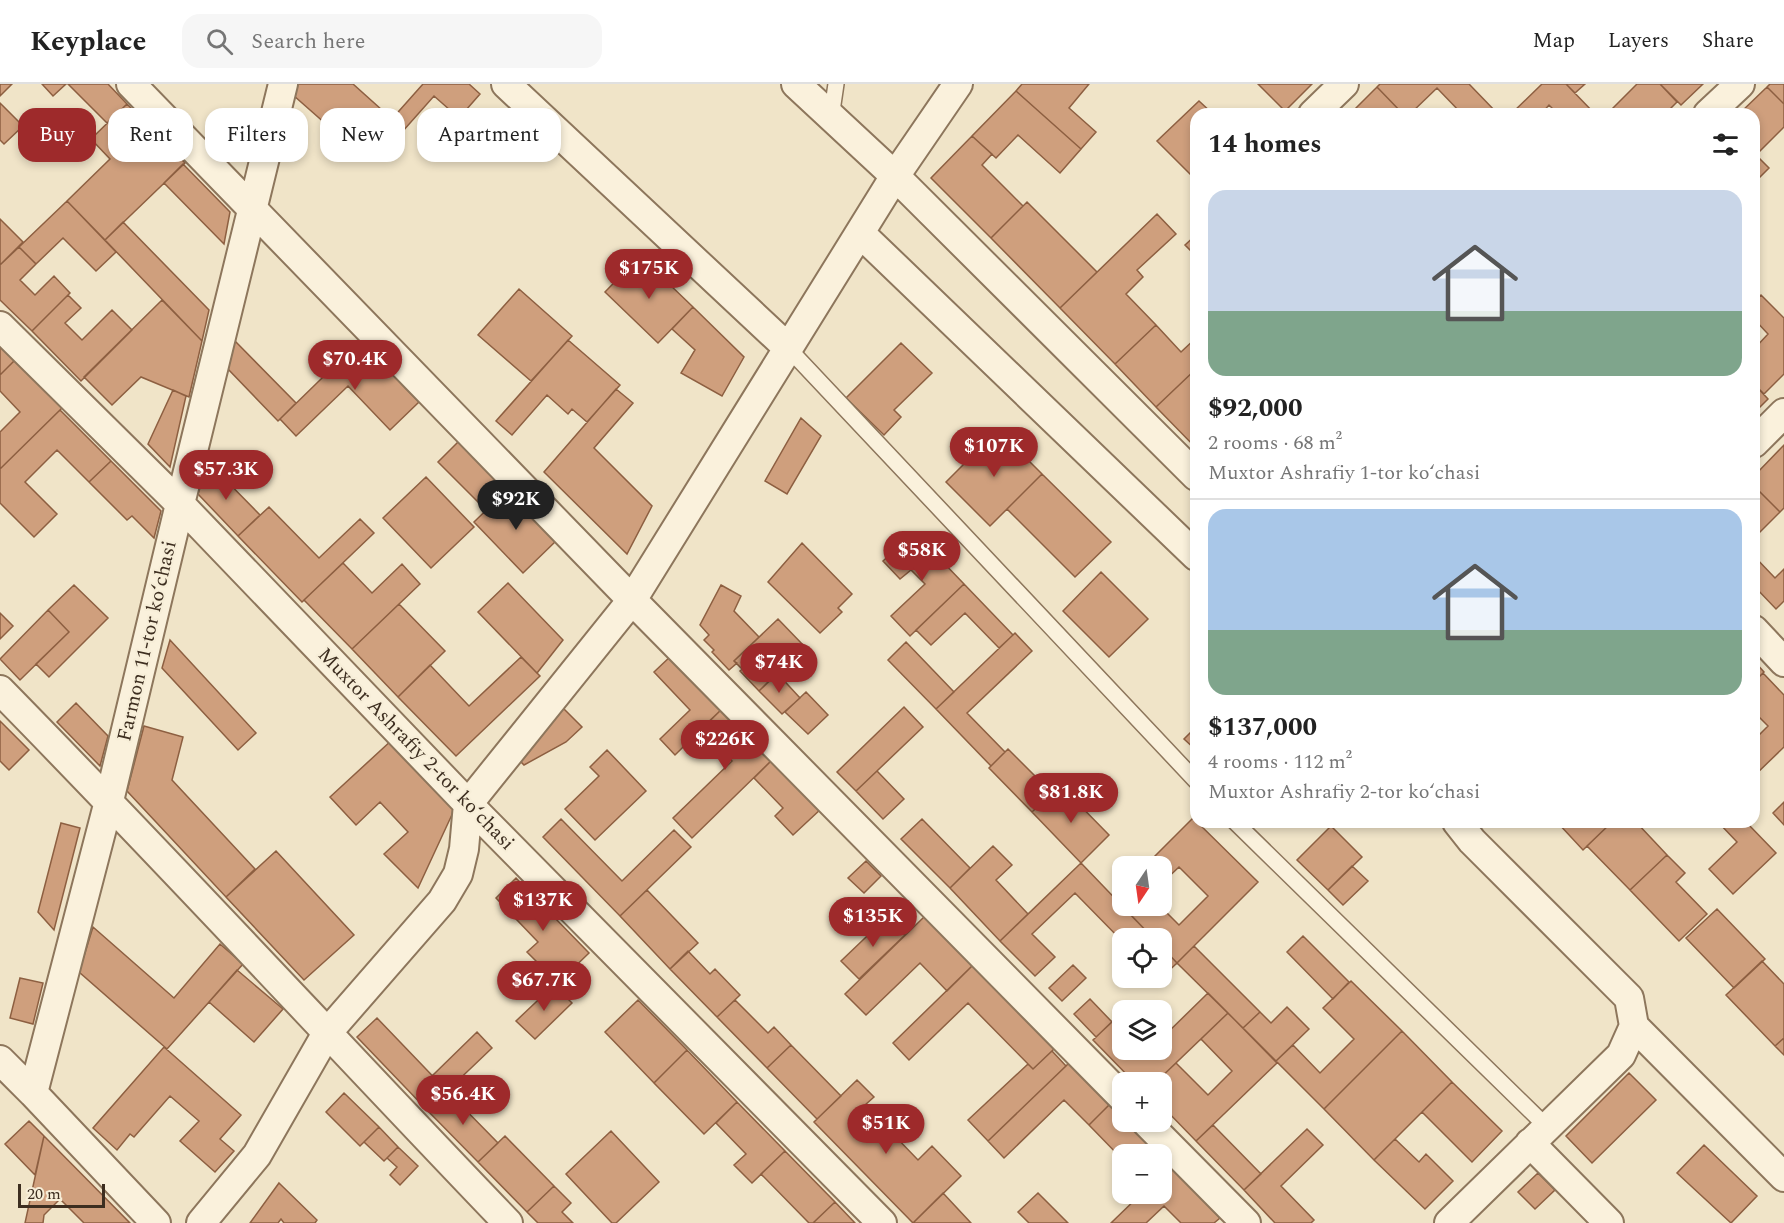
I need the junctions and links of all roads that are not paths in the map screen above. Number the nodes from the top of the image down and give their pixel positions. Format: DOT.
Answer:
graph roads {
  1 [pos="131,84"];
  2 [pos="283,84"];
  3 [pos="506,84"];
  4 [pos="796,84"];
  5 [pos="836,84"];
  6 [pos="958,84"];
  7 [pos="1344,84"];
  8 [pos="1740,84"];
  9 [pos="1319,108"];
  10 [pos="1714,108"];
  11 [pos="831,118"];
  12 [pos="895,176"];
  13 [pos="253,209"];
  14 [pos="860,233"];
  15 [pos="0,326"];
  16 [pos="788,348"];
  17 [pos="1784,413"];
  18 [pos="1760,437"];
  19 [pos="1190,470"];
  20 [pos="180,504"];
  21 [pos="1190,550"];
  22 [pos="632,600"];
  23 [pos="1760,636"];
  24 [pos="1784,662"];
  25 [pos="0,690"];
  26 [pos="1190,775"];
  27 [pos="109,801"];
  28 [pos="468,804"];
  29 [pos="1241,828"];
  30 [pos="1462,828"];
  31 [pos="1634,1026"];
  32 [pos="327,1033"];
  33 [pos="0,1060"];
  34 [pos="1112,1087"];
  35 [pos="33,1093"];
  36 [pos="1156,1132"];
  37 [pos="1539,1135"];
  38 [pos="1784,1177"];
  39 [pos="156,1223"];
  40 [pos="201,1223"];
  41 [pos="508,1223"];
  42 [pos="882,1223"];
  43 [pos="1246,1223"];
  44 [pos="1449,1223"];
  45 [pos="1608,1223"];
  1 -- 13 [label="street"];
  2 -- 13 [label="street, Farmon 11-tor koʻchasi"];
  3 -- 16 [label="street"];
  4 -- 11 [label="street"];
  5 -- 11 [label="lane"];
  6 -- 12 [label="street"];
  7 -- 9 [label="street"];
  8 -- 10 [label="street"];
  11 -- 12 [label="street"];
  12 -- 14 [label="street"];
  12 -- 19 [label="street"];
  13 -- 20 [label="street, Farmon 11-tor koʻchasi"];
  13 -- 22 [label="street"];
  14 -- 16 [label="street"];
  14 -- 21 [label="street"];
  15 -- 20 [label="street, Muxtor Ashrafiy 2-tor koʻchasi"];
  16 -- 22 [label="street"];
  16 -- 26 [label="lane"];
  17 -- 18 [label="street"];
  20 -- 27 [label="street, Farmon 11-tor koʻchasi"];
  20 -- 28 [label="street, Muxtor Ashrafiy 2-tor koʻchasi"];
  22 -- 28 [label="street"];
  22 -- 34 [label="street"];
  23 -- 24 [label="street"];
  25 -- 27 [label="street"];
  27 -- 32 [label="street"];
  27 -- 35 [label="street, Farmon 11-tor koʻchasi"];
  28 -- 32 [label="street"];
  28 -- 42 [label="street, Muxtor Ashrafiy 2-tor koʻchasi"];
  29 -- 37 [label="lane"];
  30 -- 31 [label="street"];
  31 -- 37 [label="street"];
  31 -- 38 [label="street"];
  32 -- 40 [label="street"];
  32 -- 41 [label="street"];
  33 -- 35 [label="street"];
  35 -- 39 [label="street"];
  36 -- 43 [label="street"];
  37 -- 44 [label="street"];
  37 -- 45 [label="street"];
}
